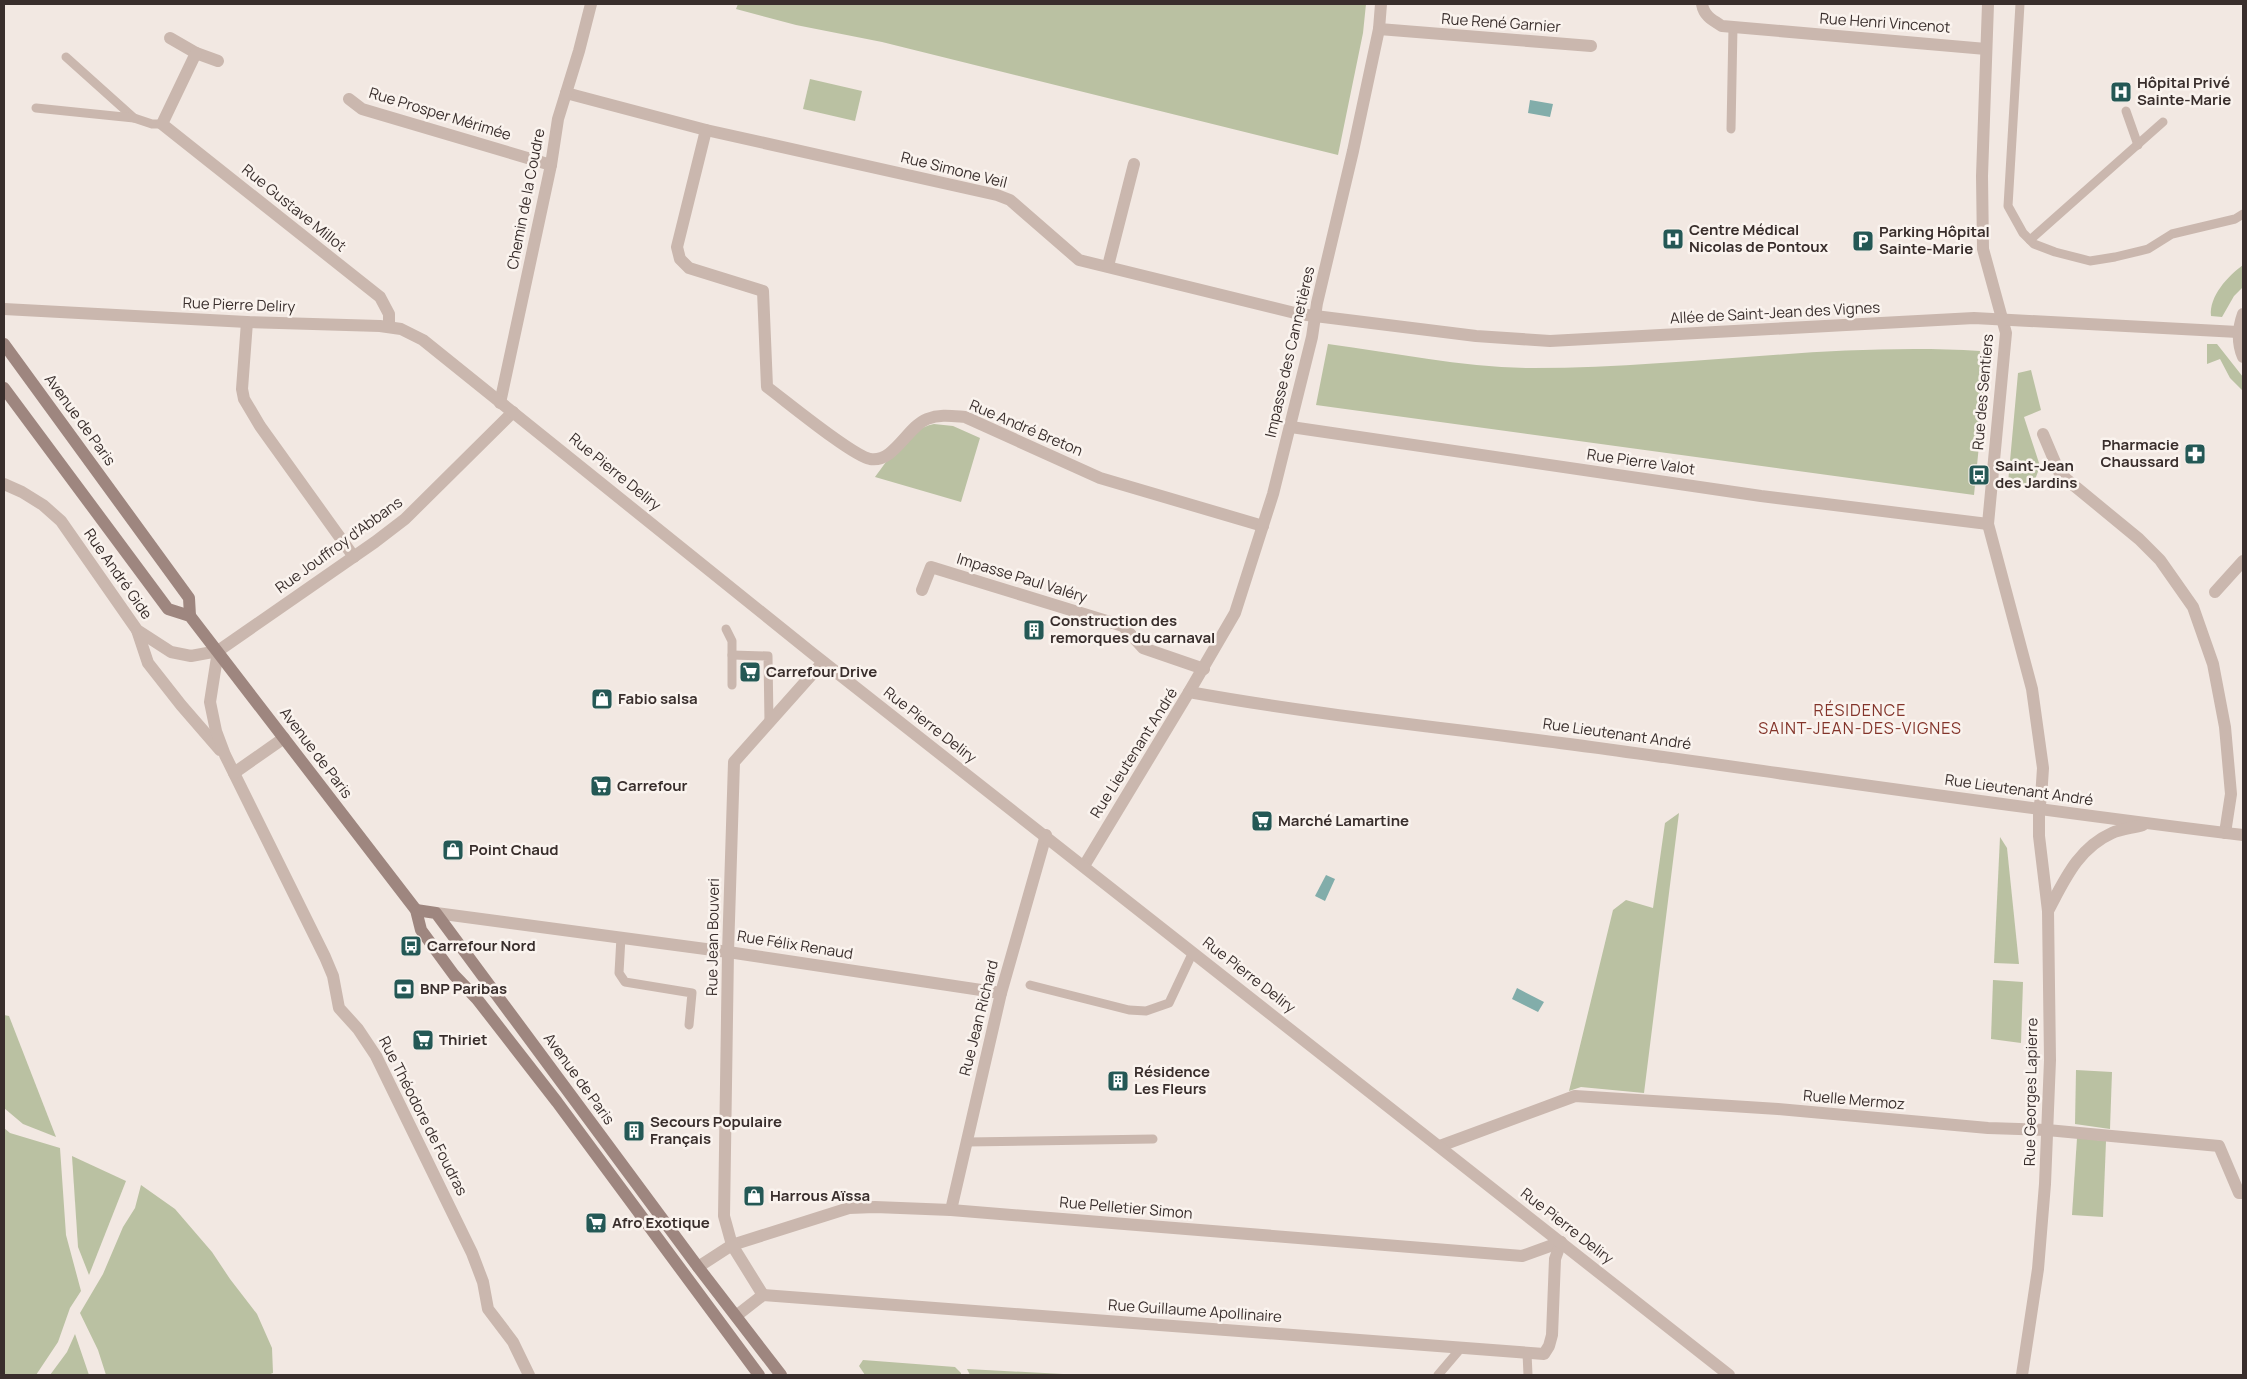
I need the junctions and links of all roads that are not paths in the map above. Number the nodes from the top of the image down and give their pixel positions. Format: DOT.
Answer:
graph roads {
  1 [pos="591,4"];
  2 [pos="1382,4"];
  3 [pos="1702,4"];
  4 [pos="1988,4"];
  5 [pos="2020,4"];
  6 [pos="1733,27"];
  7 [pos="1379,30"];
  8 [pos="170,38"];
  9 [pos="1592,46"];
  10 [pos="1986,49"];
  11 [pos="196,53"];
  12 [pos="66,57"];
  13 [pos="218,61"];
  14 [pos="566,93"];
  15 [pos="349,99"];
  16 [pos="36,108"];
  17 [pos="2126,111"];
  18 [pos="134,118"];
  19 [pos="2163,122"];
  20 [pos="162,124"];
  21 [pos="706,130"];
  22 [pos="1731,130"];
  23 [pos="2138,144"];
  24 [pos="1134,164"];
  25 [pos="551,165"];
  26 [pos="2243,214"];
  27 [pos="2030,240"];
  28 [pos="1108,266"];
  29 [pos="4,309"];
  30 [pos="2243,314"];
  31 [pos="1315,317"];
  32 [pos="2003,319"];
  33 [pos="247,322"];
  34 [pos="389,327"];
  35 [pos="2238,332"];
  36 [pos="4,344"];
  37 [pos="2243,357"];
  38 [pos="4,388"];
  39 [pos="500,402"];
  40 [pos="513,412"];
  41 [pos="1291,427"];
  42 [pos="2043,434"];
  43 [pos="4,484"];
  44 [pos="1988,524"];
  45 [pos="1263,526"];
  46 [pos="354,557"];
  47 [pos="2243,561"];
  48 [pos="922,590"];
  49 [pos="2215,592"];
  50 [pos="190,616"];
  51 [pos="726,629"];
  52 [pos="136,630"];
  53 [pos="218,651"];
  54 [pos="732,655"];
  55 [pos="823,662"];
  56 [pos="1204,669"];
  57 [pos="732,685"];
  58 [pos="1189,692"];
  59 [pos="769,722"];
  60 [pos="284,738"];
  61 [pos="225,755"];
  62 [pos="234,773"];
  63 [pos="2039,809"];
  64 [pos="2148,823"];
  65 [pos="2225,832"];
  66 [pos="1046,835"];
  67 [pos="2243,835"];
  68 [pos="1084,866"];
  69 [pos="416,910"];
  70 [pos="2048,911"];
  71 [pos="436,913"];
  72 [pos="620,937"];
  73 [pos="728,952"];
  74 [pos="1193,952"];
  75 [pos="1030,985"];
  76 [pos="1001,993"];
  77 [pos="689,1025"];
  78 [pos="2047,1130"];
  79 [pos="1153,1139"];
  80 [pos="967,1142"];
  81 [pos="1440,1146"];
  82 [pos="2243,1193"];
  83 [pos="951,1210"];
  84 [pos="1561,1242"];
  85 [pos="732,1245"];
  86 [pos="698,1267"];
  87 [pos="763,1295"];
  88 [pos="736,1316"];
  89 [pos="1461,1348"];
  90 [pos="1527,1353"];
  91 [pos="529,1375"];
  92 [pos="759,1375"];
  93 [pos="781,1375"];
  94 [pos="1438,1375"];
  95 [pos="1528,1375"];
  96 [pos="1729,1375"];
  97 [pos="2022,1375"];
  1 -- 14 [label="street, Chemin de la Coudre"];
  2 -- 7 [label="street, Impasse des Cannetières"];
  3 -- 6 [label="street, Rue Henri Vincenot"];
  4 -- 10 [label="street, Rue des Sentiers"];
  5 -- 27 [label="lane"];
  6 -- 10 [label="street, Rue Henri Vincenot"];
  6 -- 22 [label="lane"];
  7 -- 9 [label="street, Rue René Garnier"];
  7 -- 31 [label="street, Impasse des Cannetières"];
  8 -- 11 [label="street"];
  10 -- 32 [label="street, Rue des Sentiers"];
  11 -- 13 [label="street"];
  11 -- 20 [label="street"];
  12 -- 18 [label="lane"];
  14 -- 21 [label="street, Rue Simone Veil"];
  14 -- 25 [label="street, Chemin de la Coudre"];
  15 -- 25 [label="street, Rue Prosper Mérimée"];
  16 -- 18 [label="lane"];
  17 -- 23 [label="lane"];
  18 -- 20 [label="lane"];
  19 -- 23 [label="lane"];
  20 -- 34 [label="street, Rue Gustave Millot"];
  21 -- 28 [label="street, Rue Simone Veil"];
  21 -- 45 [label="street, Rue André Breton"];
  23 -- 27 [label="lane"];
  24 -- 28 [label="street"];
  25 -- 39 [label="street, Chemin de la Coudre"];
  26 -- 27 [label="lane"];
  28 -- 31 [label="street, Rue Simone Veil"];
  29 -- 33 [label="street, Rue Pierre Deliry"];
  30 -- 35 [label="street"];
  31 -- 32 [label="street, Allée de Saint-Jean des Vignes"];
  31 -- 41 [label="street, Impasse des Cannetières"];
  32 -- 35 [label="street, Allée de Saint-Jean des Vignes"];
  32 -- 44 [label="street, Rue des Sentiers"];
  33 -- 34 [label="street, Rue Pierre Deliry"];
  33 -- 46 [label="street"];
  34 -- 39 [label="street, Rue Pierre Deliry"];
  35 -- 37 [label="street"];
  36 -- 50 [label="main road, Avenue de Paris"];
  38 -- 50 [label="main road"];
  39 -- 40 [label="street, Rue Pierre Deliry"];
  40 -- 46 [label="street, Rue Jouffroy d'Abbans"];
  40 -- 55 [label="street, Rue Pierre Deliry"];
  41 -- 44 [label="street, Rue Pierre Valot"];
  41 -- 45 [label="street, Impasse des Cannetières"];
  42 -- 65 [label="street"];
  43 -- 52 [label="street, Rue André Gide"];
  44 -- 63 [label="street, Rue des Sentiers"];
  45 -- 56 [label="street, Impasse des Cannetières"];
  46 -- 53 [label="street, Rue Jouffroy d'Abbans"];
  47 -- 49 [label="street"];
  48 -- 56 [label="street, Impasse Paul Valéry"];
  50 -- 53 [label="main road, Avenue de Paris"];
  51 -- 54 [label="lane"];
  52 -- 53 [label="street, Rue André Gide"];
  52 -- 61 [label="street"];
  53 -- 60 [label="main road, Avenue de Paris"];
  53 -- 61 [label="street, Rue Théodore de Foudras"];
  54 -- 57 [label="lane"];
  54 -- 59 [label="lane"];
  55 -- 59 [label="street, Rue Jean Bouveri"];
  55 -- 66 [label="street, Rue Pierre Deliry"];
  56 -- 58 [label="street, Impasse des Cannetières"];
  58 -- 63 [label="street, Rue Lieutenant André"];
  58 -- 68 [label="street, Rue Lieutenant André"];
  59 -- 73 [label="street, Rue Jean Bouveri"];
  60 -- 62 [label="street"];
  60 -- 69 [label="main road, Avenue de Paris"];
  61 -- 62 [label="street, Rue Théodore de Foudras"];
  62 -- 91 [label="street, Rue Théodore de Foudras"];
  63 -- 64 [label="street, Rue Lieutenant André"];
  63 -- 70 [label="street, Rue Georges Lapierre"];
  64 -- 65 [label="street, Rue Lieutenant André"];
  64 -- 70 [label="street"];
  65 -- 67 [label="street, Rue Lieutenant André"];
  66 -- 68 [label="street, Rue Pierre Deliry"];
  66 -- 76 [label="street, Rue Jean Richard"];
  68 -- 74 [label="street, Rue Pierre Deliry"];
  69 -- 71 [label="main road"];
  69 -- 92 [label="main road, Avenue de Paris"];
  70 -- 78 [label="street, Rue Georges Lapierre"];
  71 -- 72 [label="street, Rue Félix Renaud"];
  71 -- 86 [label="main road, Avenue de Paris"];
  72 -- 73 [label="street, Rue Félix Renaud"];
  72 -- 77 [label="lane"];
  73 -- 76 [label="street, Rue Félix Renaud"];
  73 -- 85 [label="street, Rue Jean Bouveri"];
  74 -- 75 [label="lane"];
  74 -- 81 [label="street, Rue Pierre Deliry"];
  76 -- 80 [label="street, Rue Jean Richard"];
  78 -- 81 [label="street, Ruelle Mermoz"];
  78 -- 82 [label="street, Ruelle Mermoz"];
  78 -- 97 [label="street, Rue Georges Lapierre"];
  79 -- 80 [label="lane"];
  80 -- 83 [label="street, Rue Jean Richard"];
  81 -- 84 [label="street, Rue Pierre Deliry"];
  83 -- 84 [label="street, Rue Pelletier Simon"];
  83 -- 85 [label="street, Rue Pelletier Simon"];
  84 -- 90 [label="street, Rue Guillaume Apollinaire"];
  84 -- 96 [label="street, Rue Pierre Deliry"];
  85 -- 86 [label="street, Rue Pelletier Simon"];
  85 -- 87 [label="street, Rue Jean Bouveri"];
  86 -- 88 [label="main road, Avenue de Paris"];
  87 -- 88 [label="street"];
  87 -- 89 [label="street, Rue Guillaume Apollinaire"];
  88 -- 93 [label="main road, Avenue de Paris"];
  89 -- 90 [label="street, Rue Guillaume Apollinaire"];
  89 -- 94 [label="lane"];
  90 -- 95 [label="lane"];
}
